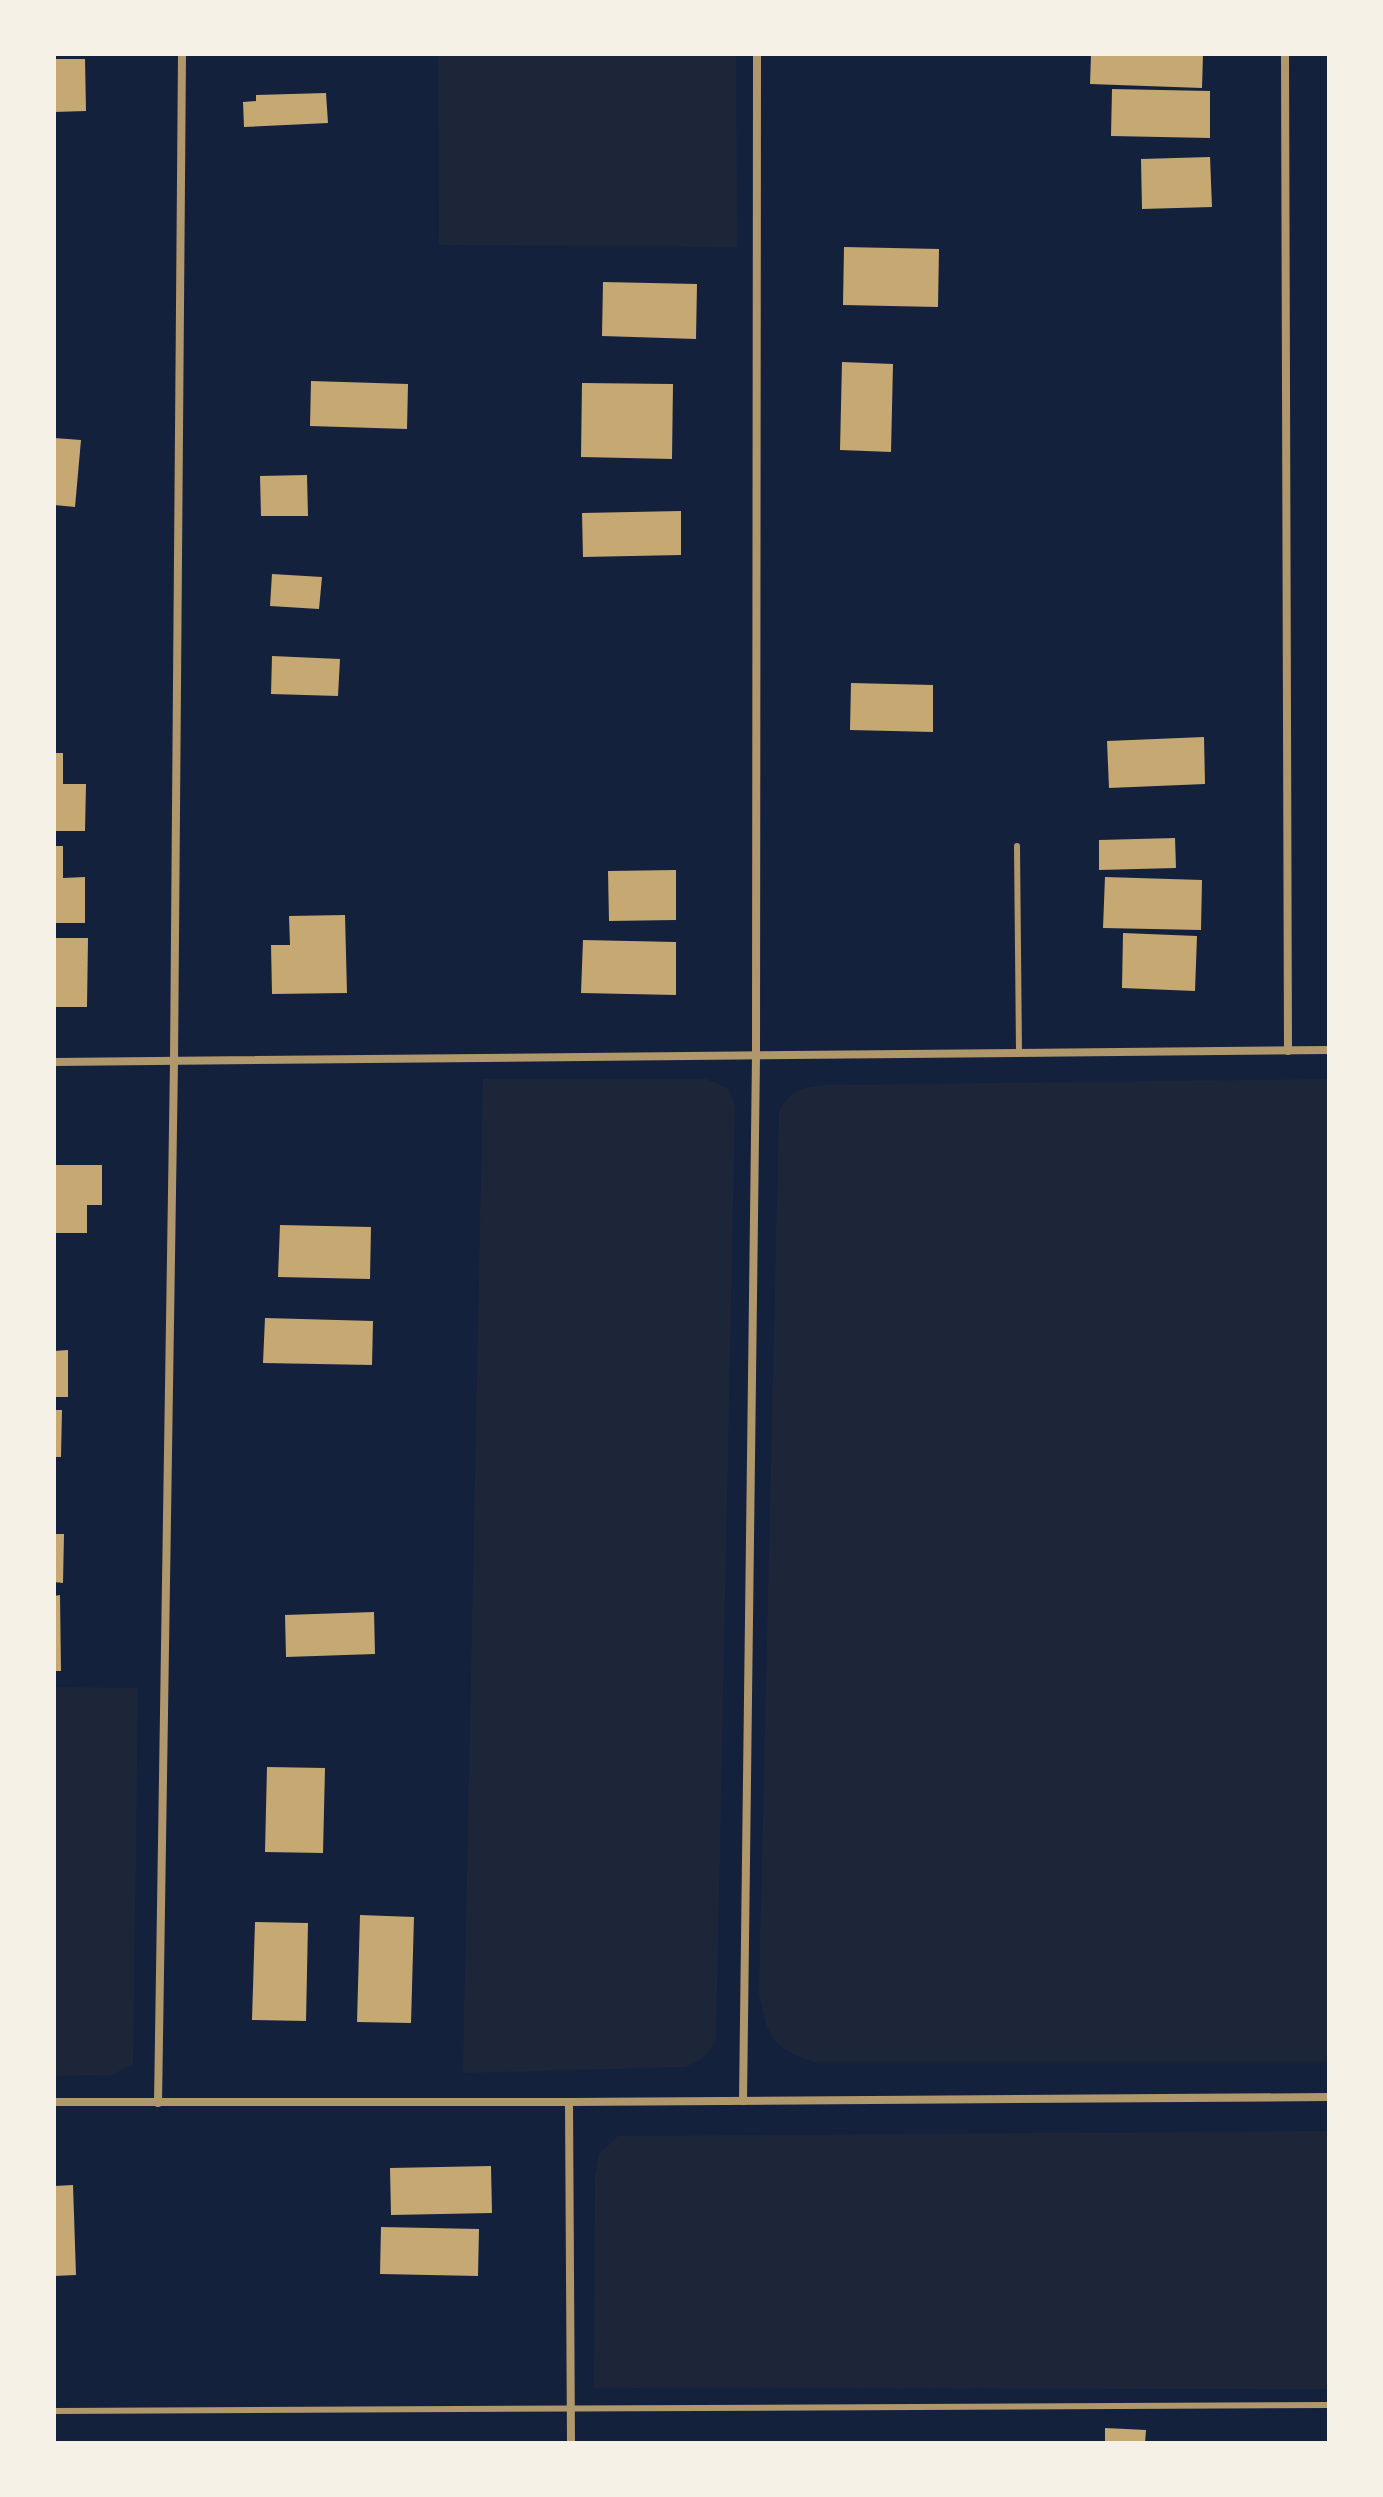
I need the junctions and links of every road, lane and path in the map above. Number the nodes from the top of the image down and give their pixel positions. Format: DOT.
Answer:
graph roads {
  1 [pos="182,54"];
  2 [pos="757,54"];
  3 [pos="1285,54"];
  4 [pos="1017,846"];
  5 [pos="1329,1050"];
  6 [pos="1288,1051"];
  7 [pos="1019,1053"];
  8 [pos="756,1056"];
  9 [pos="54,1062"];
  10 [pos="174,1062"];
  11 [pos="1329,2097"];
  12 [pos="743,2101"];
  13 [pos="54,2102"];
  14 [pos="569,2102"];
  15 [pos="158,2103"];
  16 [pos="1329,2405"];
  17 [pos="571,2410"];
  18 [pos="54,2411"];
  19 [pos="571,2443"];
  1 -- 10 [label="street"];
  2 -- 8 [label="street"];
  3 -- 6 [label="street"];
  4 -- 7 [label="lane"];
  5 -- 6 [label="street"];
  6 -- 7 [label="street"];
  7 -- 8 [label="street"];
  8 -- 10 [label="street"];
  8 -- 12 [label="street"];
  9 -- 10 [label="street"];
  10 -- 15 [label="street"];
  11 -- 12 [label="street"];
  12 -- 14 [label="street"];
  13 -- 15 [label="street"];
  14 -- 15 [label="street"];
  14 -- 17 [label="street"];
  16 -- 17 [label="lane"];
  17 -- 18 [label="lane"];
  17 -- 19 [label="street"];
}
